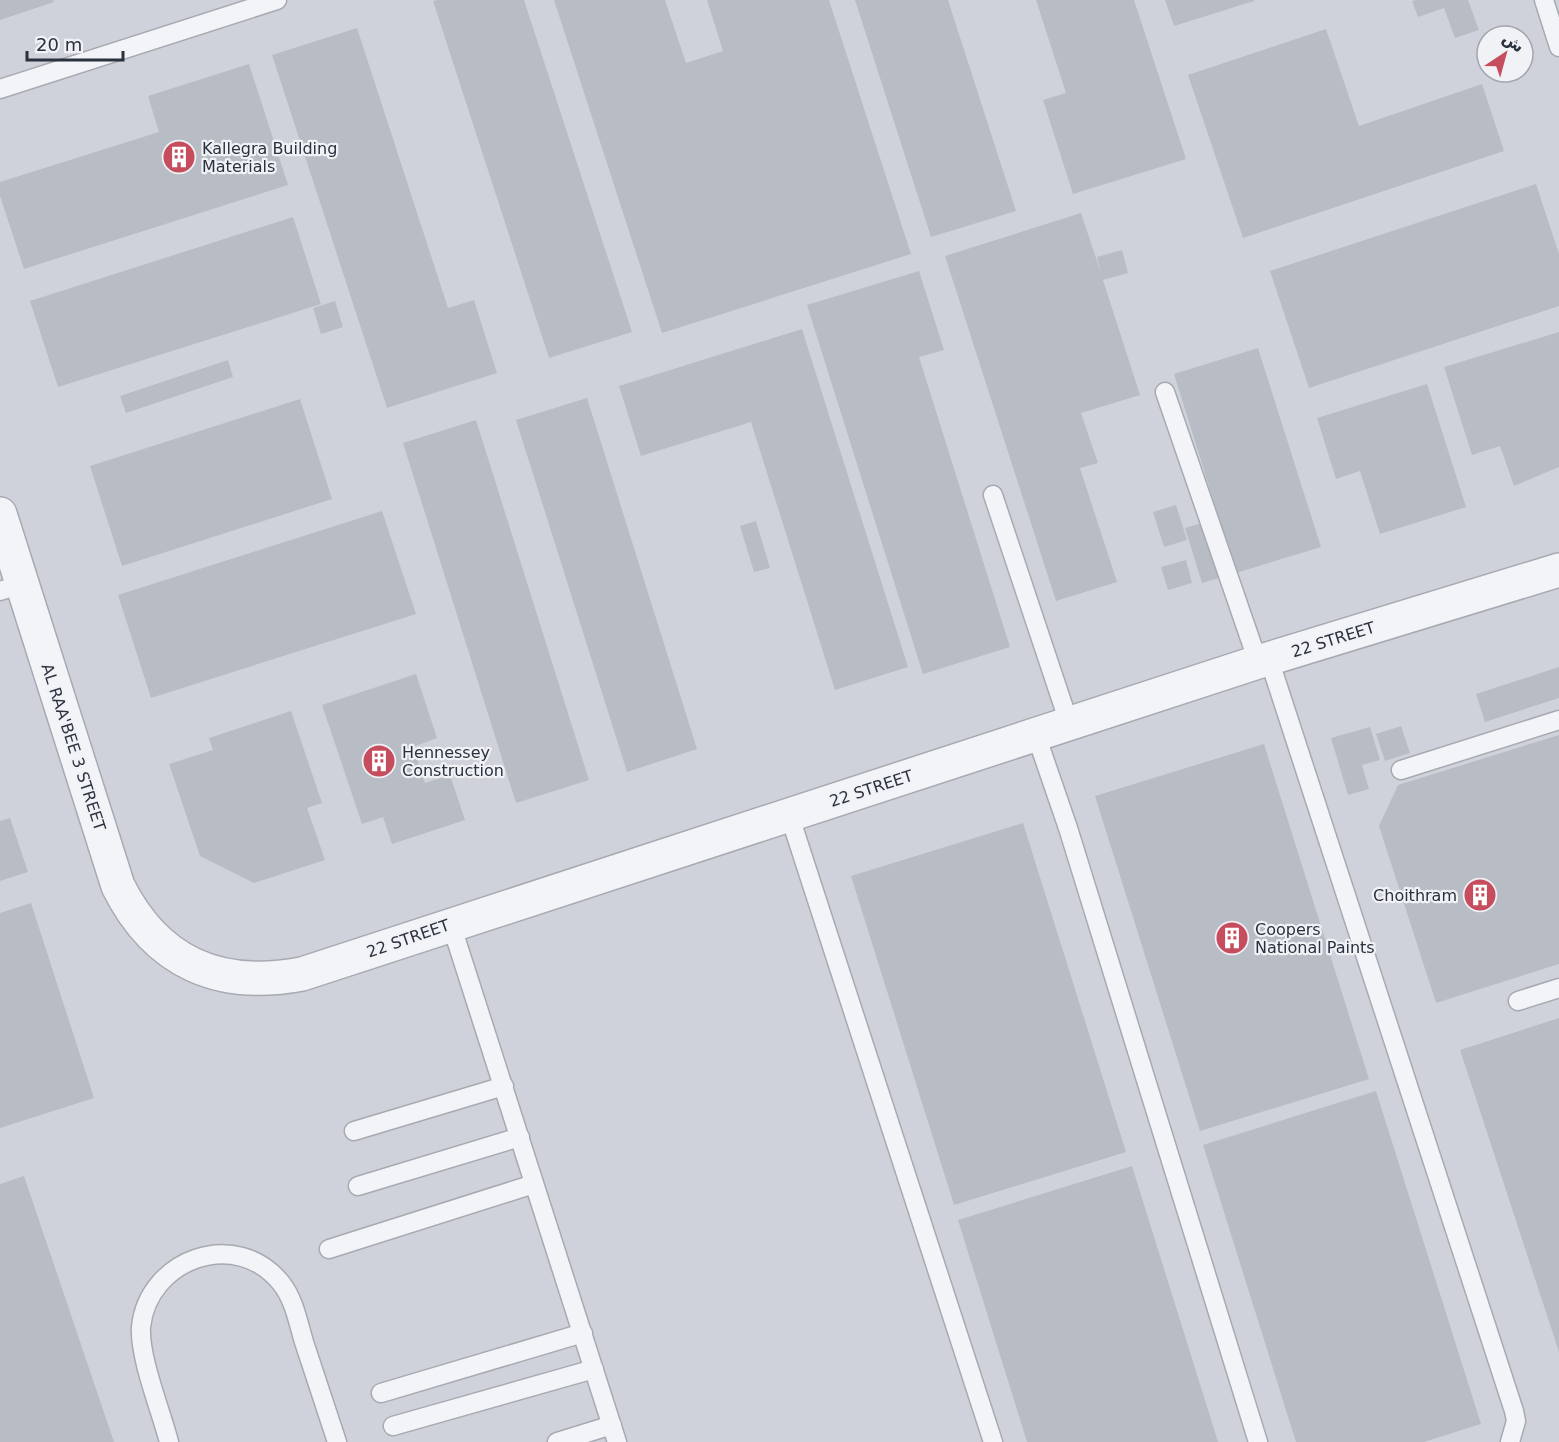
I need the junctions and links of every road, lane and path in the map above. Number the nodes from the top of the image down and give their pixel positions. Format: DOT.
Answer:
graph roads {
  1 [pos="278,0"];
  2 [pos="1544,0"];
  3 [pos="1559,47"];
  4 [pos="0,89"];
  5 [pos="1165,392"];
  6 [pos="993,495"];
  7 [pos="0,514"];
  8 [pos="1559,570"];
  9 [pos="11,588"];
  10 [pos="1264,661"];
  11 [pos="1559,720"];
  12 [pos="1069,723"];
  13 [pos="1036,735"];
  14 [pos="1401,770"];
  15 [pos="789,814"];
  16 [pos="451,924"];
  17 [pos="182,960"];
  18 [pos="1559,988"];
  19 [pos="1518,1001"];
  20 [pos="504,1086"];
  21 [pos="354,1131"];
  22 [pos="520,1137"];
  23 [pos="534,1184"];
  24 [pos="358,1186"];
  25 [pos="329,1249"];
  26 [pos="583,1334"];
  27 [pos="594,1368"];
  28 [pos="381,1393"];
  29 [pos="393,1426"];
  30 [pos="615,1434"];
  31 [pos="169,1442"];
  32 [pos="337,1442"];
  33 [pos="557,1442"];
  34 [pos="993,1442"];
  35 [pos="1258,1442"];
  36 [pos="1510,1442"];
  1 -- 4 [label="lane"];
  2 -- 3 [label="lane"];
  5 -- 10 [label="lane"];
  6 -- 12 [label="lane"];
  7 -- 9 [label="street, AL RAA'BEE 3 STREET"];
  8 -- 10 [label="street, 22 STREET"];
  9 -- 17 [label="street, AL RAA'BEE 3 STREET"];
  10 -- 12 [label="street, 22 STREET"];
  10 -- 36 [label="lane"];
  11 -- 14 [label="lane"];
  12 -- 13 [label="street, 22 STREET"];
  13 -- 15 [label="street, 22 STREET"];
  13 -- 35 [label="lane"];
  15 -- 16 [label="street, 22 STREET"];
  15 -- 34 [label="lane"];
  16 -- 17 [label="street, 22 STREET"];
  16 -- 20 [label="lane"];
  18 -- 19 [label="lane"];
  20 -- 21 [label="lane"];
  20 -- 22 [label="lane"];
  22 -- 23 [label="lane"];
  22 -- 24 [label="lane"];
  23 -- 25 [label="lane"];
  23 -- 26 [label="lane"];
  26 -- 27 [label="lane"];
  26 -- 28 [label="lane"];
  27 -- 29 [label="lane"];
  27 -- 30 [label="lane"];
  30 -- 33 [label="lane"];
  31 -- 32 [label="lane"];
}
